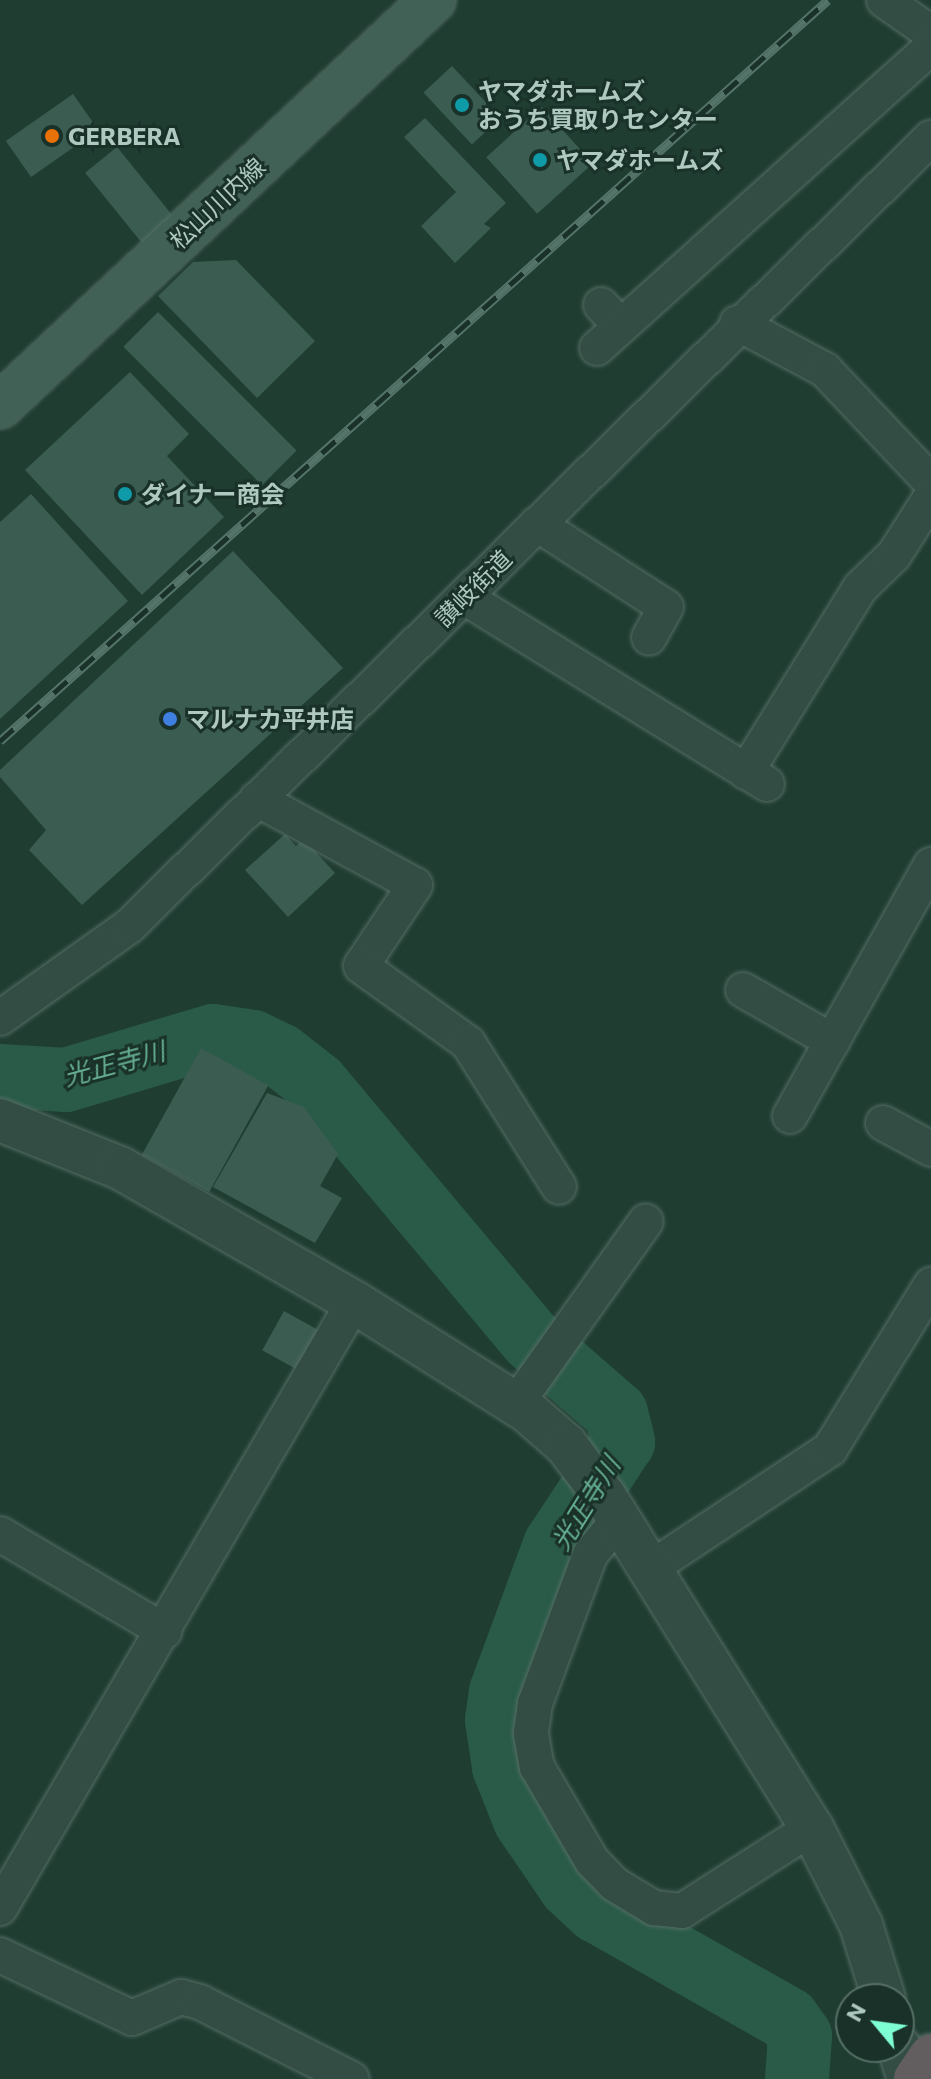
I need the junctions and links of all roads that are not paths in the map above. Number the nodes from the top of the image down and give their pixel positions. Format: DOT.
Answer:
graph roads {
  1 [pos="433,0"];
  2 [pos="884,0"];
  3 [pos="931,33"];
  4 [pos="931,47"];
  5 [pos="931,138"];
  6 [pos="737,323"];
  7 [pos="606,326"];
  8 [pos="0,406"];
  9 [pos="931,482"];
  10 [pos="931,497"];
  11 [pos="537,524"];
  12 [pos="464,597"];
  13 [pos="649,638"];
  14 [pos="257,799"];
  15 [pos="931,865"];
  16 [pos="743,990"];
  17 [pos="0,1018"];
  18 [pos="832,1041"];
  19 [pos="790,1116"];
  20 [pos="0,1120"];
  21 [pos="883,1123"];
  22 [pos="931,1149"];
  23 [pos="559,1187"];
  24 [pos="646,1221"];
  25 [pos="931,1285"];
  26 [pos="354,1302"];
  27 [pos="516,1404"];
  28 [pos="604,1495"];
  29 [pos="0,1534"];
  30 [pos="651,1568"];
  31 [pos="164,1631"];
  32 [pos="812,1828"];
  33 [pos="0,1908"];
  34 [pos="0,1955"];
  35 [pos="879,1983"];
  36 [pos="931,2057"];
  37 [pos="352,2079"];
  38 [pos="916,2079"];
  1 -- 8 [label="main road, 松山川内線"];
  2 -- 3 [label="street"];
  4 -- 7 [label="street"];
  5 -- 6 [label="street, 讃岐街道"];
  6 -- 9 [label="street"];
  6 -- 11 [label="street, 讃岐街道"];
  10 -- 12 [label="street"];
  11 -- 12 [label="street, 讃岐街道"];
  11 -- 13 [label="street"];
  12 -- 14 [label="street, 讃岐街道"];
  14 -- 17 [label="street, 讃岐街道"];
  14 -- 23 [label="street"];
  15 -- 18 [label="street"];
  16 -- 18 [label="street"];
  18 -- 19 [label="street"];
  20 -- 26 [label="street"];
  21 -- 22 [label="street"];
  24 -- 27 [label="street"];
  25 -- 30 [label="street"];
  26 -- 27 [label="street"];
  26 -- 31 [label="street"];
  27 -- 28 [label="street"];
  28 -- 30 [label="street"];
  28 -- 32 [label="street"];
  29 -- 31 [label="street"];
  30 -- 32 [label="street"];
  31 -- 33 [label="street"];
  32 -- 35 [label="street"];
  34 -- 37 [label="street"];
  36 -- 38 [label="highway"];
}
